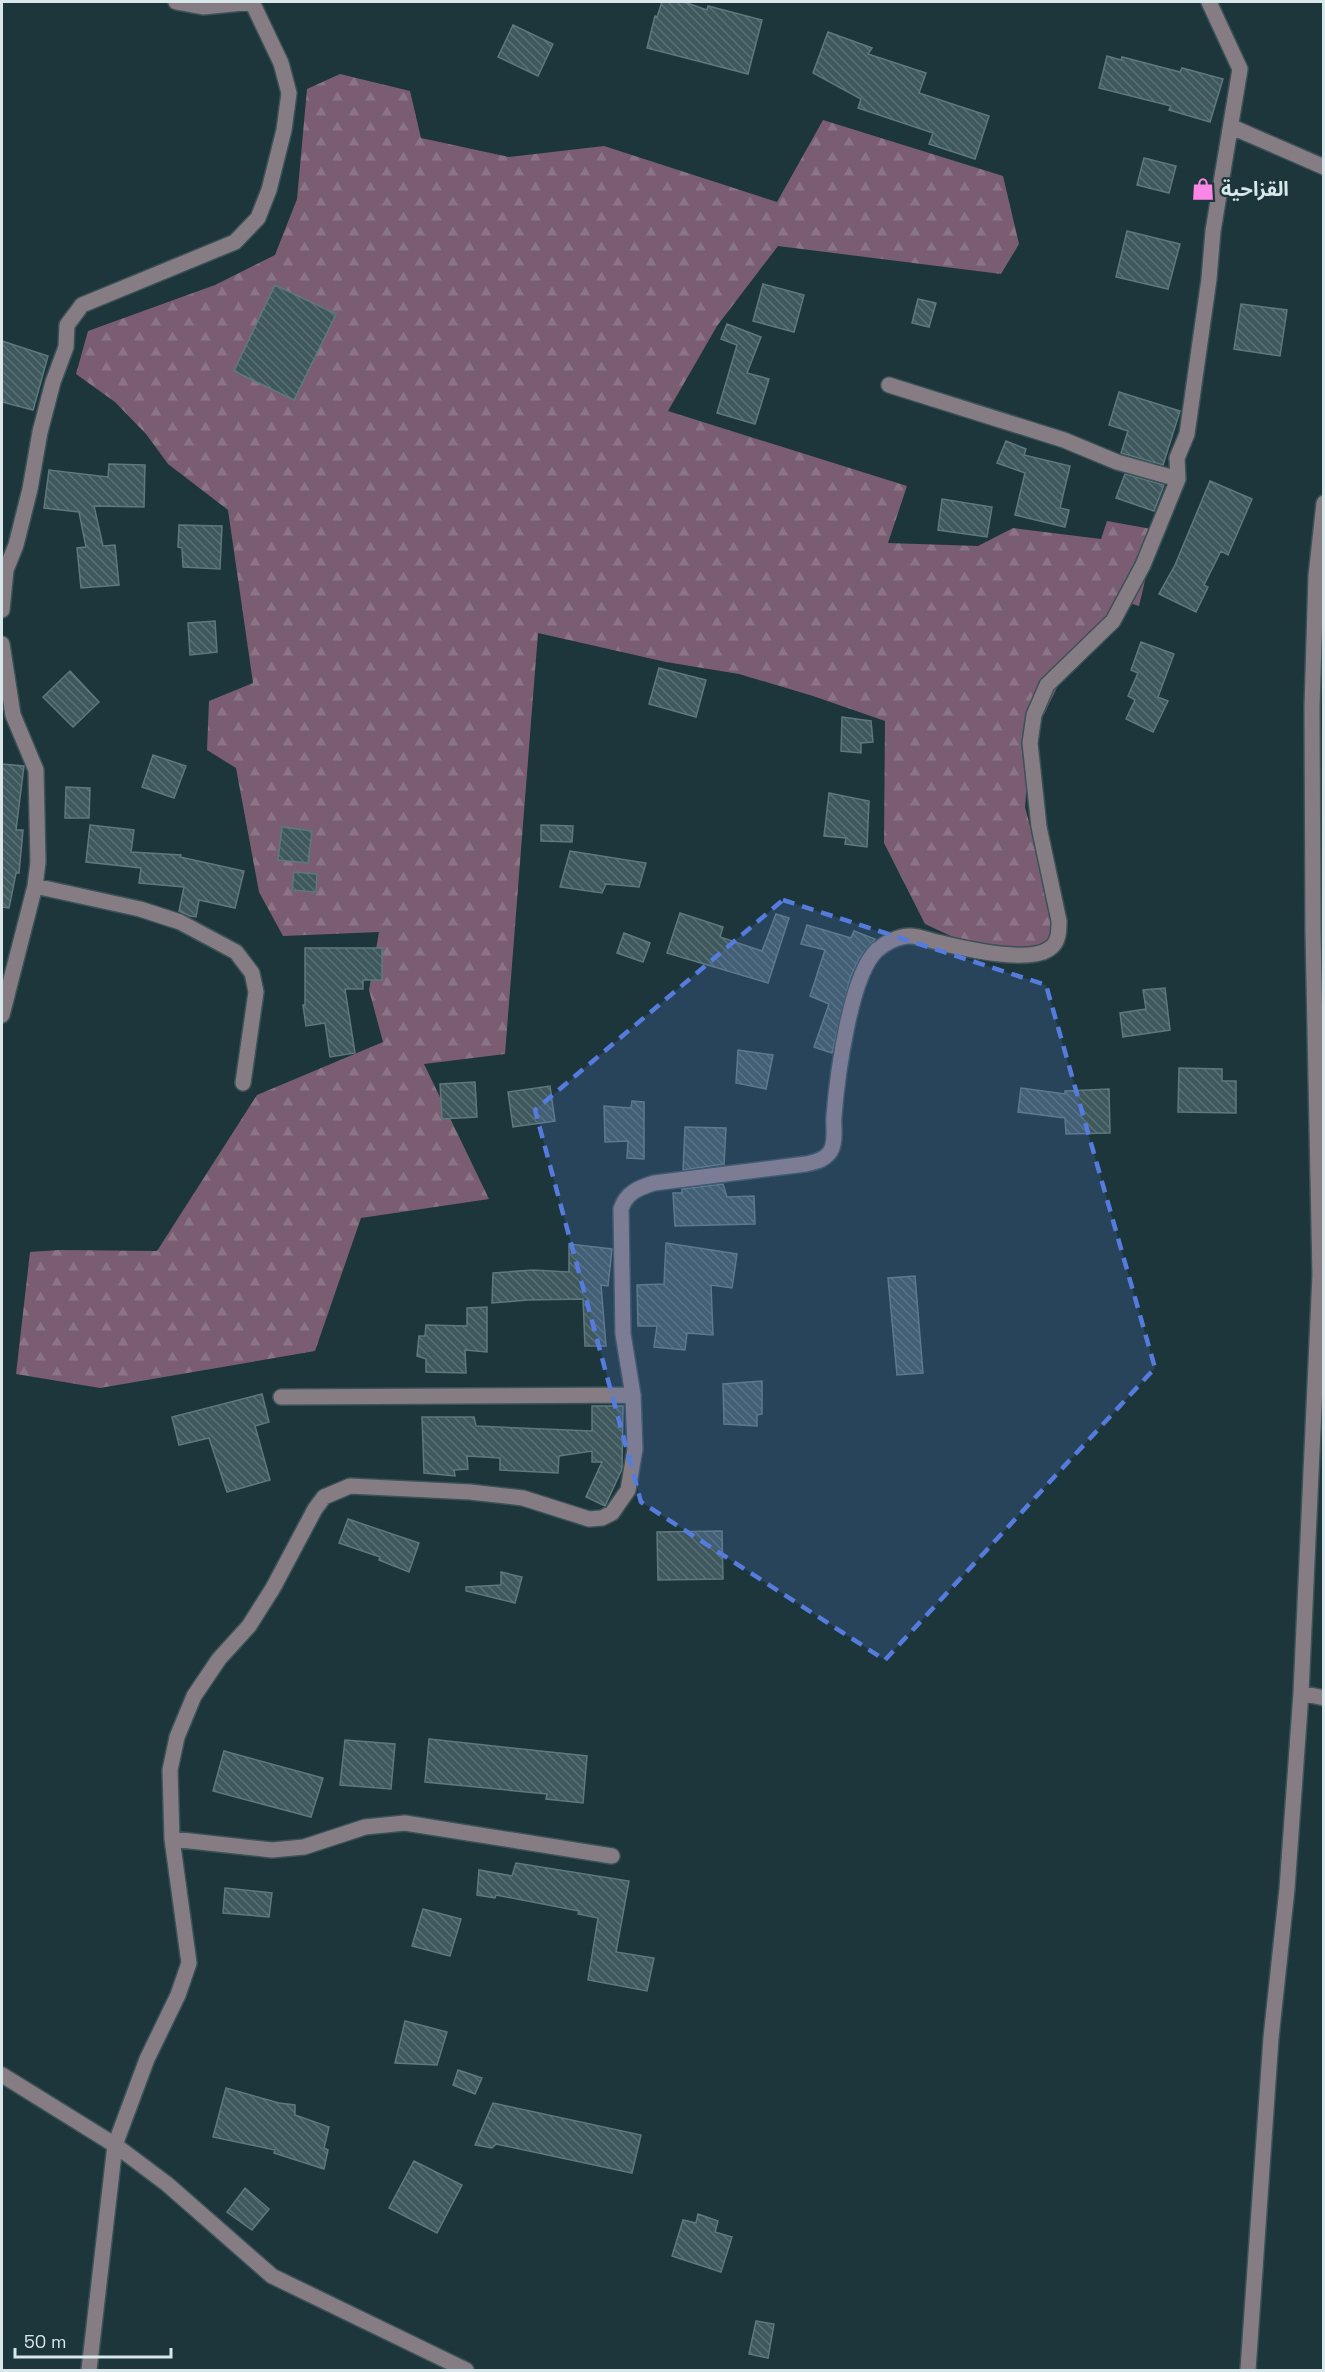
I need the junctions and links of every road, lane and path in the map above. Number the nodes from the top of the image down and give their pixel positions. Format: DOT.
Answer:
graph roads {
  1 [pos="176,2"];
  2 [pos="253,2"];
  3 [pos="1209,2"];
  4 [pos="1232,127"];
  5 [pos="1323,167"];
  6 [pos="889,385"];
  7 [pos="1178,479"];
  8 [pos="1323,503"];
  9 [pos="2,610"];
  10 [pos="2,644"];
  11 [pos="35,886"];
  12 [pos="1318,933"];
  13 [pos="2,1015"];
  14 [pos="243,1083"];
  15 [pos="633,1395"];
  16 [pos="281,1397"];
  17 [pos="1301,1693"];
  18 [pos="1323,1698"];
  19 [pos="172,1839"];
  20 [pos="612,1856"];
  21 [pos="2,2075"];
  22 [pos="115,2145"];
  23 [pos="89,2370"];
  24 [pos="466,2370"];
  25 [pos="1248,2370"];
  1 -- 2 [label="street"];
  2 -- 9 [label="street"];
  3 -- 4 [label="street"];
  4 -- 5 [label="street"];
  4 -- 7 [label="street"];
  6 -- 7 [label="street"];
  7 -- 15 [label="street"];
  8 -- 12 [label="street"];
  10 -- 11 [label="street"];
  11 -- 13 [label="street"];
  11 -- 14 [label="street"];
  12 -- 17 [label="street"];
  15 -- 16 [label="street"];
  15 -- 19 [label="street"];
  17 -- 18 [label="street"];
  17 -- 25 [label="street"];
  19 -- 20 [label="street"];
  19 -- 22 [label="street"];
  21 -- 22 [label="street"];
  22 -- 23 [label="street"];
  22 -- 24 [label="street"];
}
